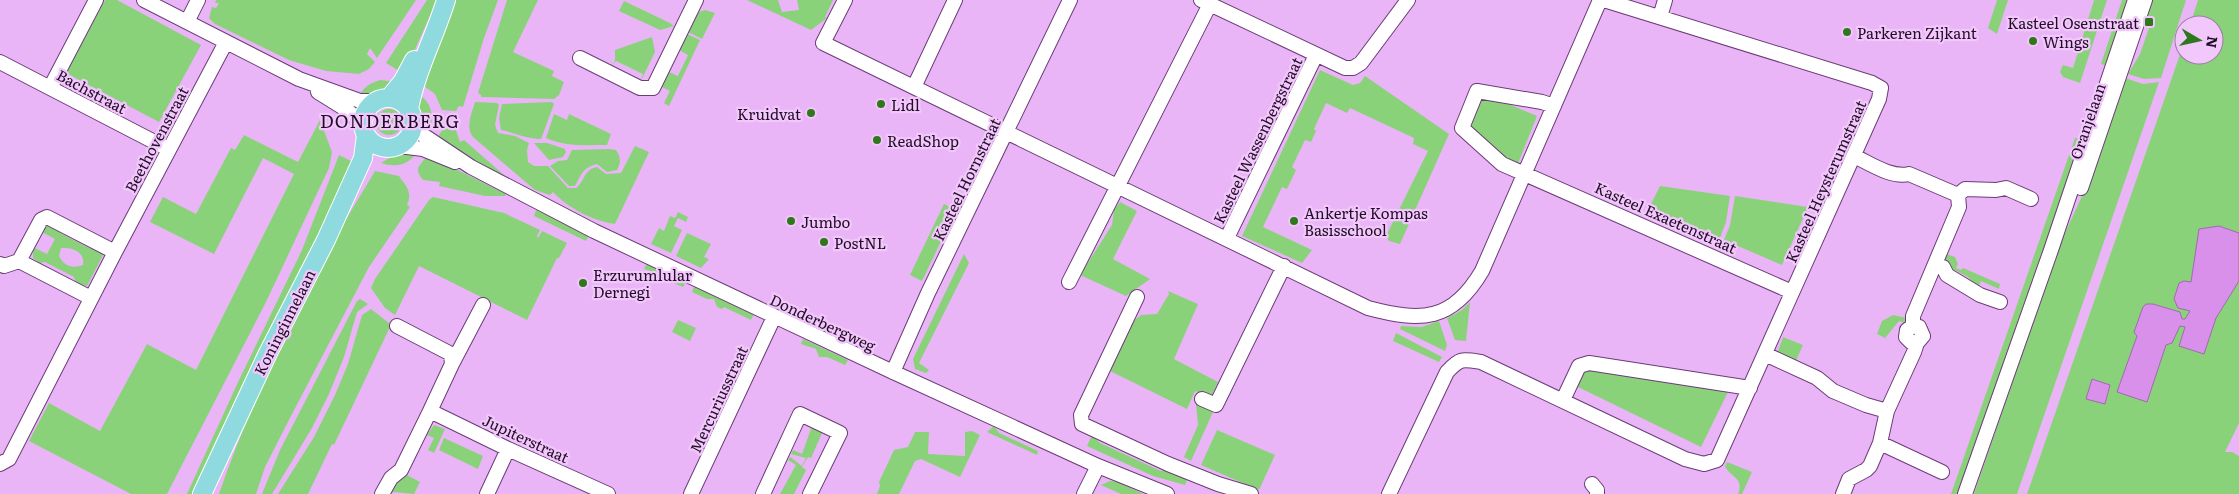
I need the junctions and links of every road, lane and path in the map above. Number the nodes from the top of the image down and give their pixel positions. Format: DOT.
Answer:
graph roads {
  1 [pos="96,0"];
  2 [pos="144,0"];
  3 [pos="198,0"];
  4 [pos="446,0"];
  5 [pos="696,0"];
  6 [pos="845,0"];
  7 [pos="955,0"];
  8 [pos="1070,0"];
  9 [pos="1408,0"];
  10 [pos="1602,0"];
  11 [pos="1665,0"];
  12 [pos="2135,0"];
  13 [pos="2145,0"];
  14 [pos="1206,2"];
  15 [pos="1660,17"];
  16 [pos="186,22"];
  17 [pos="226,42"];
  18 [pos="1316,55"];
  19 [pos="580,58"];
  20 [pos="0,62"];
  21 [pos="299,79"];
  22 [pos="914,87"];
  23 [pos="50,88"];
  24 [pos="382,100"];
  25 [pos="1554,106"];
  26 [pos="411,116"];
  27 [pos="365,130"];
  28 [pos="1008,132"];
  29 [pos="393,147"];
  30 [pos="168,149"];
  31 [pos="1854,156"];
  32 [pos="471,167"];
  33 [pos="1525,173"];
  34 [pos="1117,186"];
  35 [pos="1958,195"];
  36 [pos="2031,199"];
  37 [pos="1227,238"];
  38 [pos="326,240"];
  39 [pos="2051,250"];
  40 [pos="115,252"];
  41 [pos="19,261"];
  42 [pos="0,264"];
  43 [pos="1935,264"];
  44 [pos="1284,266"];
  45 [pos="1069,282"];
  46 [pos="1792,292"];
  47 [pos="1137,297"];
  48 [pos="91,298"];
  49 [pos="2000,302"];
  50 [pos="483,305"];
  51 [pos="774,317"];
  52 [pos="397,326"];
  53 [pos="1765,354"];
  54 [pos="452,364"];
  55 [pos="893,372"];
  56 [pos="1750,388"];
  57 [pos="1202,400"];
  58 [pos="1563,400"];
  59 [pos="244,405"];
  60 [pos="430,411"];
  61 [pos="1887,411"];
  62 [pos="1880,443"];
  63 [pos="508,449"];
  64 [pos="0,464"];
  65 [pos="1098,466"];
  66 [pos="1942,472"];
  67 [pos="202,494"];
  68 [pos="212,494"];
  69 [pos="382,494"];
  70 [pos="487,494"];
  71 [pos="608,494"];
  72 [pos="691,494"];
  73 [pos="763,494"];
  74 [pos="810,494"];
  75 [pos="1084,494"];
  76 [pos="1167,494"];
  77 [pos="1251,494"];
  78 [pos="1389,494"];
  79 [pos="1843,494"];
  80 [pos="1965,494"];
  1 -- 23 [label="street"];
  2 -- 16 [label="street"];
  3 -- 16 [label="street"];
  4 -- 24 [label="main road"];
  4 -- 26 [label="main road"];
  5 -- 19 [label="street"];
  6 -- 22 [label="street"];
  7 -- 22 [label="street"];
  8 -- 28 [label="street, Kasteel Hornstraat"];
  9 -- 18 [label="street"];
  10 -- 15 [label="street, Kasteel Heysterumstraat"];
  10 -- 25 [label="street"];
  11 -- 15 [label="street"];
  12 -- 39 [label="street, Oranjelaan"];
  13 -- 39 [label="street, Oranjelaan"];
  14 -- 18 [label="street"];
  14 -- 34 [label="street"];
  15 -- 31 [label="street, Kasteel Heysterumstraat"];
  16 -- 17 [label="street"];
  17 -- 21 [label="street"];
  17 -- 30 [label="street, Beethovenstraat"];
  18 -- 37 [label="street, Kasteel Wassenbergstraat"];
  20 -- 23 [label="street, Bachstraat"];
  21 -- 24 [label="street"];
  21 -- 27 [label="street"];
  22 -- 28 [label="street"];
  23 -- 30 [label="street, Bachstraat"];
  24 -- 26 [label="main road"];
  24 -- 27 [label="main road"];
  25 -- 33 [label="street"];
  25 -- 33 [label="street, Kasteel Exaetenstraat"];
  26 -- 29 [label="main road"];
  26 -- 32 [label="street, Donderbergweg"];
  27 -- 29 [label="main road"];
  27 -- 38 [label="main road, Koninginnelaan"];
  28 -- 34 [label="street"];
  28 -- 55 [label="street, Kasteel Hornstraat"];
  29 -- 32 [label="street, Donderbergweg"];
  29 -- 38 [label="main road, Koninginnelaan"];
  30 -- 40 [label="street, Beethovenstraat"];
  31 -- 35 [label="street"];
  31 -- 46 [label="street, Kasteel Heysterumstraat"];
  32 -- 51 [label="street, Donderbergweg"];
  33 -- 44 [label="street"];
  33 -- 46 [label="street, Kasteel Exaetenstraat"];
  34 -- 37 [label="street"];
  34 -- 45 [label="street"];
  35 -- 36 [label="street"];
  35 -- 43 [label="street"];
  37 -- 44 [label="street"];
  38 -- 59 [label="main road, Koninginnelaan"];
  39 -- 80 [label="street, Oranjelaan"];
  40 -- 41 [label="street"];
  40 -- 48 [label="street, Beethovenstraat"];
  41 -- 42 [label="street"];
  41 -- 48 [label="street"];
  43 -- 49 [label="street"];
  43 -- 61 [label="street"];
  44 -- 57 [label="street"];
  46 -- 53 [label="street, Kasteel Heysterumstraat"];
  47 -- 77 [label="street"];
  48 -- 64 [label="street, Beethovenstraat"];
  50 -- 54 [label="street"];
  51 -- 55 [label="street, Donderbergweg"];
  51 -- 72 [label="street, Mercuriusstraat"];
  52 -- 54 [label="street"];
  53 -- 56 [label="street, Kasteel Heysterumstraat"];
  53 -- 61 [label="street"];
  54 -- 60 [label="street"];
  55 -- 65 [label="street, Donderbergweg"];
  56 -- 58 [label="street"];
  56 -- 58 [label="street, Kasteel Heysterumstraat"];
  58 -- 78 [label="street"];
  59 -- 67 [label="main road, Koninginnelaan"];
  59 -- 68 [label="main road, Koninginnelaan"];
  60 -- 63 [label="street, Jupiterstraat"];
  60 -- 69 [label="street"];
  61 -- 62 [label="street"];
  62 -- 66 [label="street"];
  62 -- 79 [label="street"];
  63 -- 70 [label="street"];
  63 -- 71 [label="street, Jupiterstraat"];
  65 -- 75 [label="street"];
  65 -- 76 [label="street, Donderbergweg"];
  73 -- 74 [label="street"];
}
